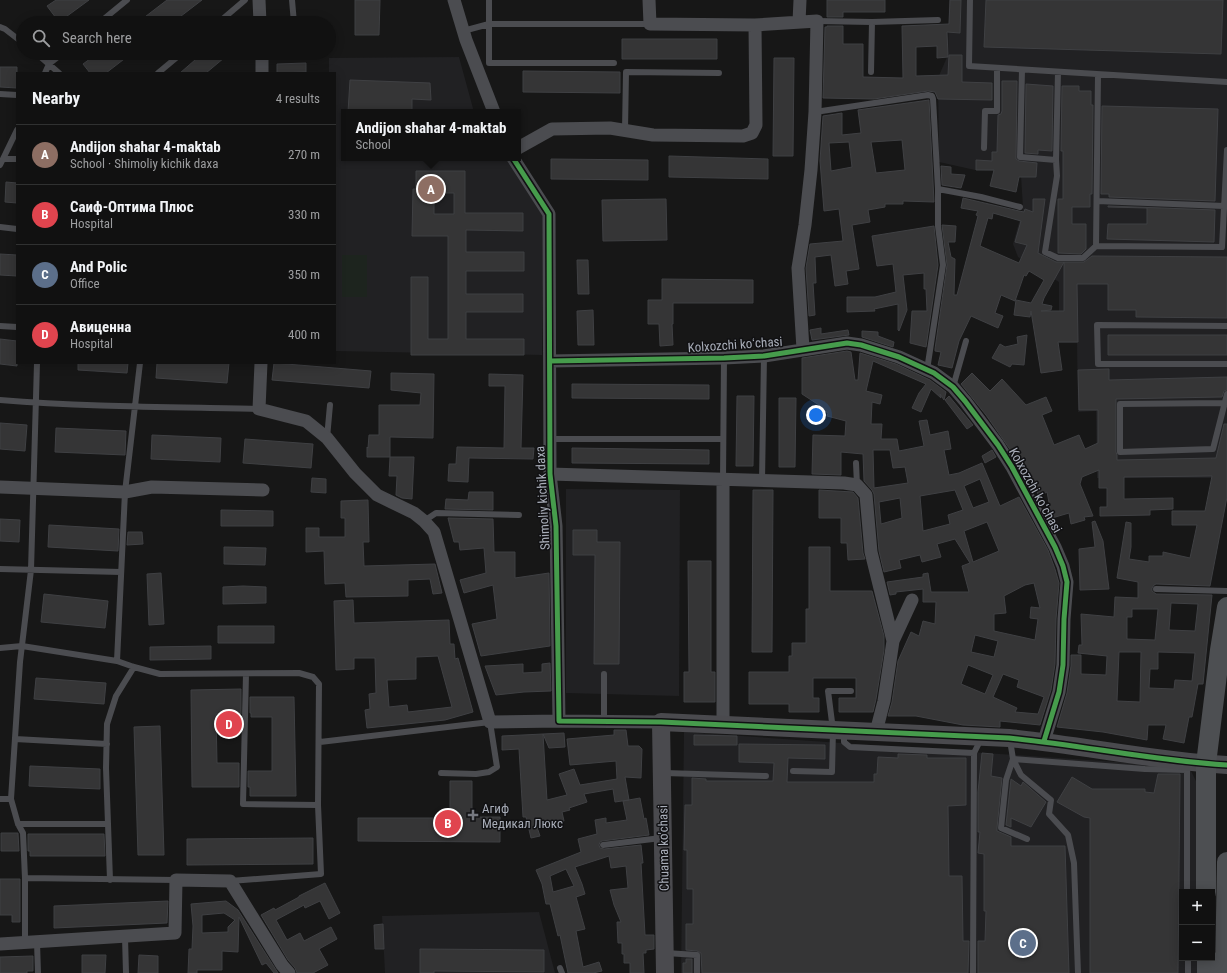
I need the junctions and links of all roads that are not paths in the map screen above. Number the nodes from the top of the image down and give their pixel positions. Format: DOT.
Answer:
graph roads {
  1 [pos="126,0"];
  2 [pos="245,0"];
  3 [pos="258,0"];
  4 [pos="292,0"];
  5 [pos="454,0"];
  6 [pos="489,0"];
  7 [pos="649,0"];
  8 [pos="800,0"];
  9 [pos="970,0"];
  10 [pos="107,16"];
  11 [pos="226,16"];
  12 [pos="259,16"];
  13 [pos="293,16"];
  14 [pos="938,20"];
  15 [pos="817,21"];
  16 [pos="800,22"];
  17 [pos="872,22"];
  18 [pos="489,24"];
  19 [pos="650,24"];
  20 [pos="755,25"];
  21 [pos="0,27"];
  22 [pos="463,31"];
  23 [pos="16,37"];
  24 [pos="44,60"];
  25 [pos="54,60"];
  26 [pos="174,60"];
  27 [pos="262,60"];
  28 [pos="614,63"];
  29 [pos="49,64"];
  30 [pos="483,66"];
  31 [pos="998,69"];
  32 [pos="1022,70"];
  33 [pos="45,72"];
  34 [pos="58,72"];
  35 [pos="159,72"];
  36 [pos="262,72"];
  37 [pos="871,72"];
  38 [pos="1058,72"];
  39 [pos="719,73"];
  40 [pos="1098,75"];
  41 [pos="1227,82"];
  42 [pos="0,94"];
  43 [pos="16,95"];
  44 [pos="493,109"];
  45 [pos="815,112"];
  46 [pos="625,130"];
  47 [pos="16,132"];
  48 [pos="521,146"];
  49 [pos="984,148"];
  50 [pos="1227,150"];
  51 [pos="3,159"];
  52 [pos="16,159"];
  53 [pos="1056,160"];
  54 [pos="515,161"];
  55 [pos="0,166"];
  56 [pos="938,189"];
  57 [pos="1096,200"];
  58 [pos="1224,206"];
  59 [pos="1020,207"];
  60 [pos="0,226"];
  61 [pos="16,229"];
  62 [pos="1096,246"];
  63 [pos="0,326"];
  64 [pos="1227,326"];
  65 [pos="16,327"];
  66 [pos="966,341"];
  67 [pos="803,349"];
  68 [pos="764,356"];
  69 [pos="724,358"];
  70 [pos="550,361"];
  71 [pos="37,364"];
  72 [pos="140,364"];
  73 [pos="261,364"];
  74 [pos="1227,364"];
  75 [pos="927,370"];
  76 [pos="953,387"];
  77 [pos="1227,394"];
  78 [pos="0,400"];
  79 [pos="35,403"];
  80 [pos="1225,403"];
  81 [pos="330,405"];
  82 [pos="135,407"];
  83 [pos="259,409"];
  84 [pos="327,438"];
  85 [pos="550,438"];
  86 [pos="723,439"];
  87 [pos="856,463"];
  88 [pos="550,474"];
  89 [pos="723,480"];
  90 [pos="762,481"];
  91 [pos="856,485"];
  92 [pos="0,487"];
  93 [pos="33,489"];
  94 [pos="263,490"];
  95 [pos="125,492"];
  96 [pos="519,515"];
  97 [pos="424,521"];
  98 [pos="0,569"];
  99 [pos="31,570"];
  100 [pos="121,572"];
  101 [pos="1156,588"];
  102 [pos="1227,591"];
  103 [pos="912,600"];
  104 [pos="1227,607"];
  105 [pos="893,641"];
  106 [pos="22,646"];
  107 [pos="0,648"];
  108 [pos="117,661"];
  109 [pos="134,667"];
  110 [pos="246,674"];
  111 [pos="604,674"];
  112 [pos="851,691"];
  113 [pos="559,721"];
  114 [pos="604,721"];
  115 [pos="490,722"];
  116 [pos="661,722"];
  117 [pos="723,725"];
  118 [pos="838,730"];
  119 [pos="876,732"];
  120 [pos="983,737"];
  121 [pos="1009,738"];
  122 [pos="15,739"];
  123 [pos="1044,741"];
  124 [pos="320,742"];
  125 [pos="107,744"];
  126 [pos="974,752"];
  127 [pos="1013,758"];
  128 [pos="1206,764"];
  129 [pos="1227,765"];
  130 [pos="793,771"];
  131 [pos="441,773"];
  132 [pos="663,773"];
  133 [pos="766,776"];
  134 [pos="0,799"];
  135 [pos="11,799"];
  136 [pos="318,805"];
  137 [pos="18,824"];
  138 [pos="108,824"];
  139 [pos="663,838"];
  140 [pos="1027,839"];
  141 [pos="603,846"];
  142 [pos="1227,862"];
  143 [pos="25,878"];
  144 [pos="110,880"];
  145 [pos="176,880"];
  146 [pos="230,881"];
  147 [pos="1187,889"];
  148 [pos="1206,889"];
  149 [pos="125,937"];
  150 [pos="31,942"];
  151 [pos="0,944"];
  152 [pos="665,953"];
  153 [pos="1188,961"];
  154 [pos="1207,961"];
  155 [pos="38,973"];
  156 [pos="126,973"];
  157 [pos="289,973"];
  158 [pos="665,973"];
  159 [pos="697,973"];
  160 [pos="973,973"];
  161 [pos="1078,973"];
  162 [pos="1188,973"];
  163 [pos="1207,973"];
  164 [pos="1225,973"];
  1 -- 10 [label="lane"];
  2 -- 11 [label="lane"];
  3 -- 12 [label="street"];
  4 -- 13 [label="lane"];
  5 -- 22 [label="street"];
  6 -- 18 [label="lane"];
  7 -- 19 [label="street"];
  8 -- 16 [label="street"];
  9 -- 31 [label="lane"];
  14 -- 17 [label="lane"];
  15 -- 16 [label="street"];
  15 -- 17 [label="lane"];
  15 -- 45 [label="street"];
  16 -- 20 [label="street"];
  17 -- 37 [label="lane"];
  18 -- 19 [label="lane"];
  18 -- 22 [label="lane"];
  18 -- 30 [label="lane"];
  19 -- 20 [label="street"];
  20 -- 46 [label="street"];
  21 -- 23 [label="lane"];
  22 -- 30 [label="street"];
  24 -- 29 [label="lane"];
  25 -- 29 [label="lane"];
  26 -- 35 [label="lane"];
  27 -- 36 [label="street"];
  28 -- 30 [label="lane"];
  29 -- 33 [label="lane"];
  29 -- 34 [label="lane"];
  30 -- 44 [label="street"];
  31 -- 32 [label="lane"];
  31 -- 49 [label="lane"];
  32 -- 38 [label="lane"];
  32 -- 53 [label="lane"];
  38 -- 40 [label="lane"];
  38 -- 53 [label="lane"];
  39 -- 46 [label="lane"];
  40 -- 41 [label="lane"];
  40 -- 57 [label="lane"];
  42 -- 43 [label="lane"];
  45 -- 56 [label="lane"];
  45 -- 67 [label="street"];
  46 -- 48 [label="street"];
  47 -- 51 [label="lane"];
  50 -- 58 [label="lane"];
  51 -- 52 [label="lane"];
  51 -- 55 [label="lane"];
  53 -- 62 [label="lane"];
  54 -- 70 [label="street, Shimoliy kichik daxa"];
  56 -- 59 [label="lane"];
  56 -- 75 [label="lane"];
  57 -- 58 [label="lane"];
  57 -- 62 [label="lane"];
  58 -- 62 [label="lane"];
  60 -- 61 [label="lane"];
  63 -- 65 [label="lane"];
  64 -- 74 [label="lane"];
  66 -- 76 [label="lane"];
  67 -- 68 [label="street, Kolxozchi koʻchasi"];
  67 -- 75 [label="street, Kolxozchi koʻchasi"];
  68 -- 69 [label="street, Kolxozchi koʻchasi"];
  68 -- 90 [label="lane"];
  69 -- 70 [label="street, Kolxozchi koʻchasi"];
  69 -- 86 [label="lane"];
  70 -- 85 [label="street, Shimoliy kichik daxa"];
  71 -- 79 [label="lane"];
  72 -- 82 [label="lane"];
  73 -- 83 [label="street"];
  75 -- 76 [label="street, Kolxozchi koʻchasi"];
  76 -- 123 [label="street, Kolxozchi koʻchasi"];
  77 -- 80 [label="lane"];
  78 -- 79 [label="lane"];
  79 -- 82 [label="lane"];
  79 -- 93 [label="lane"];
  80 -- 80 [label="lane"];
  81 -- 84 [label="lane"];
  82 -- 83 [label="lane"];
  82 -- 95 [label="lane"];
  83 -- 84 [label="street"];
  84 -- 97 [label="street"];
  85 -- 86 [label="lane"];
  85 -- 88 [label="street, Shimoliy kichik daxa"];
  86 -- 89 [label="lane"];
  87 -- 91 [label="lane"];
  88 -- 89 [label="street"];
  88 -- 113 [label="street, Shimoliy kichik daxa"];
  89 -- 90 [label="street"];
  89 -- 117 [label="street"];
  90 -- 91 [label="street"];
  91 -- 105 [label="street"];
  92 -- 93 [label="street"];
  93 -- 95 [label="street"];
  93 -- 99 [label="lane"];
  94 -- 95 [label="street"];
  95 -- 100 [label="lane"];
  96 -- 97 [label="lane"];
  97 -- 115 [label="street"];
  98 -- 99 [label="lane"];
  99 -- 100 [label="lane"];
  99 -- 106 [label="lane"];
  100 -- 108 [label="lane"];
  101 -- 102 [label="lane"];
  103 -- 105 [label="street"];
  104 -- 128 [label="main road"];
  105 -- 119 [label="street"];
  106 -- 107 [label="lane"];
  106 -- 108 [label="lane"];
  106 -- 122 [label="lane"];
  108 -- 109 [label="lane"];
  109 -- 110 [label="lane"];
  109 -- 125 [label="lane"];
  110 -- 124 [label="lane"];
  110 -- 136 [label="lane"];
  111 -- 114 [label="lane"];
  112 -- 118 [label="lane"];
  113 -- 114 [label="street"];
  113 -- 115 [label="street"];
  114 -- 116 [label="street"];
  115 -- 124 [label="lane"];
  115 -- 131 [label="lane"];
  116 -- 117 [label="street"];
  116 -- 132 [label="street, Chuama ko'chasi"];
  117 -- 118 [label="street"];
  118 -- 119 [label="street"];
  118 -- 126 [label="lane"];
  118 -- 130 [label="lane"];
  119 -- 120 [label="street"];
  120 -- 121 [label="street"];
  120 -- 126 [label="lane"];
  121 -- 123 [label="street"];
  121 -- 127 [label="lane"];
  122 -- 125 [label="lane"];
  122 -- 135 [label="lane"];
  123 -- 128 [label="street"];
  124 -- 136 [label="lane"];
  125 -- 138 [label="lane"];
  126 -- 160 [label="lane"];
  127 -- 140 [label="lane"];
  127 -- 147 [label="lane"];
  127 -- 161 [label="lane"];
  128 -- 129 [label="street"];
  128 -- 148 [label="main road"];
  132 -- 133 [label="lane"];
  132 -- 139 [label="street, Chuama ko'chasi"];
  134 -- 135 [label="lane"];
  135 -- 137 [label="lane"];
  136 -- 146 [label="lane"];
  137 -- 138 [label="lane"];
  137 -- 143 [label="lane"];
  138 -- 144 [label="lane"];
  139 -- 141 [label="lane"];
  139 -- 152 [label="street, Chuama ko'chasi"];
  142 -- 164 [label="main road"];
  143 -- 144 [label="lane"];
  143 -- 150 [label="lane"];
  144 -- 145 [label="lane"];
  145 -- 146 [label="street"];
  145 -- 149 [label="street"];
  146 -- 157 [label="street"];
  149 -- 150 [label="street"];
  149 -- 156 [label="lane"];
  150 -- 151 [label="street"];
  150 -- 155 [label="lane"];
  152 -- 158 [label="street, Chuama ko'chasi"];
  152 -- 159 [label="lane"];
  153 -- 162 [label="lane"];
  154 -- 163 [label="main road"];
}
